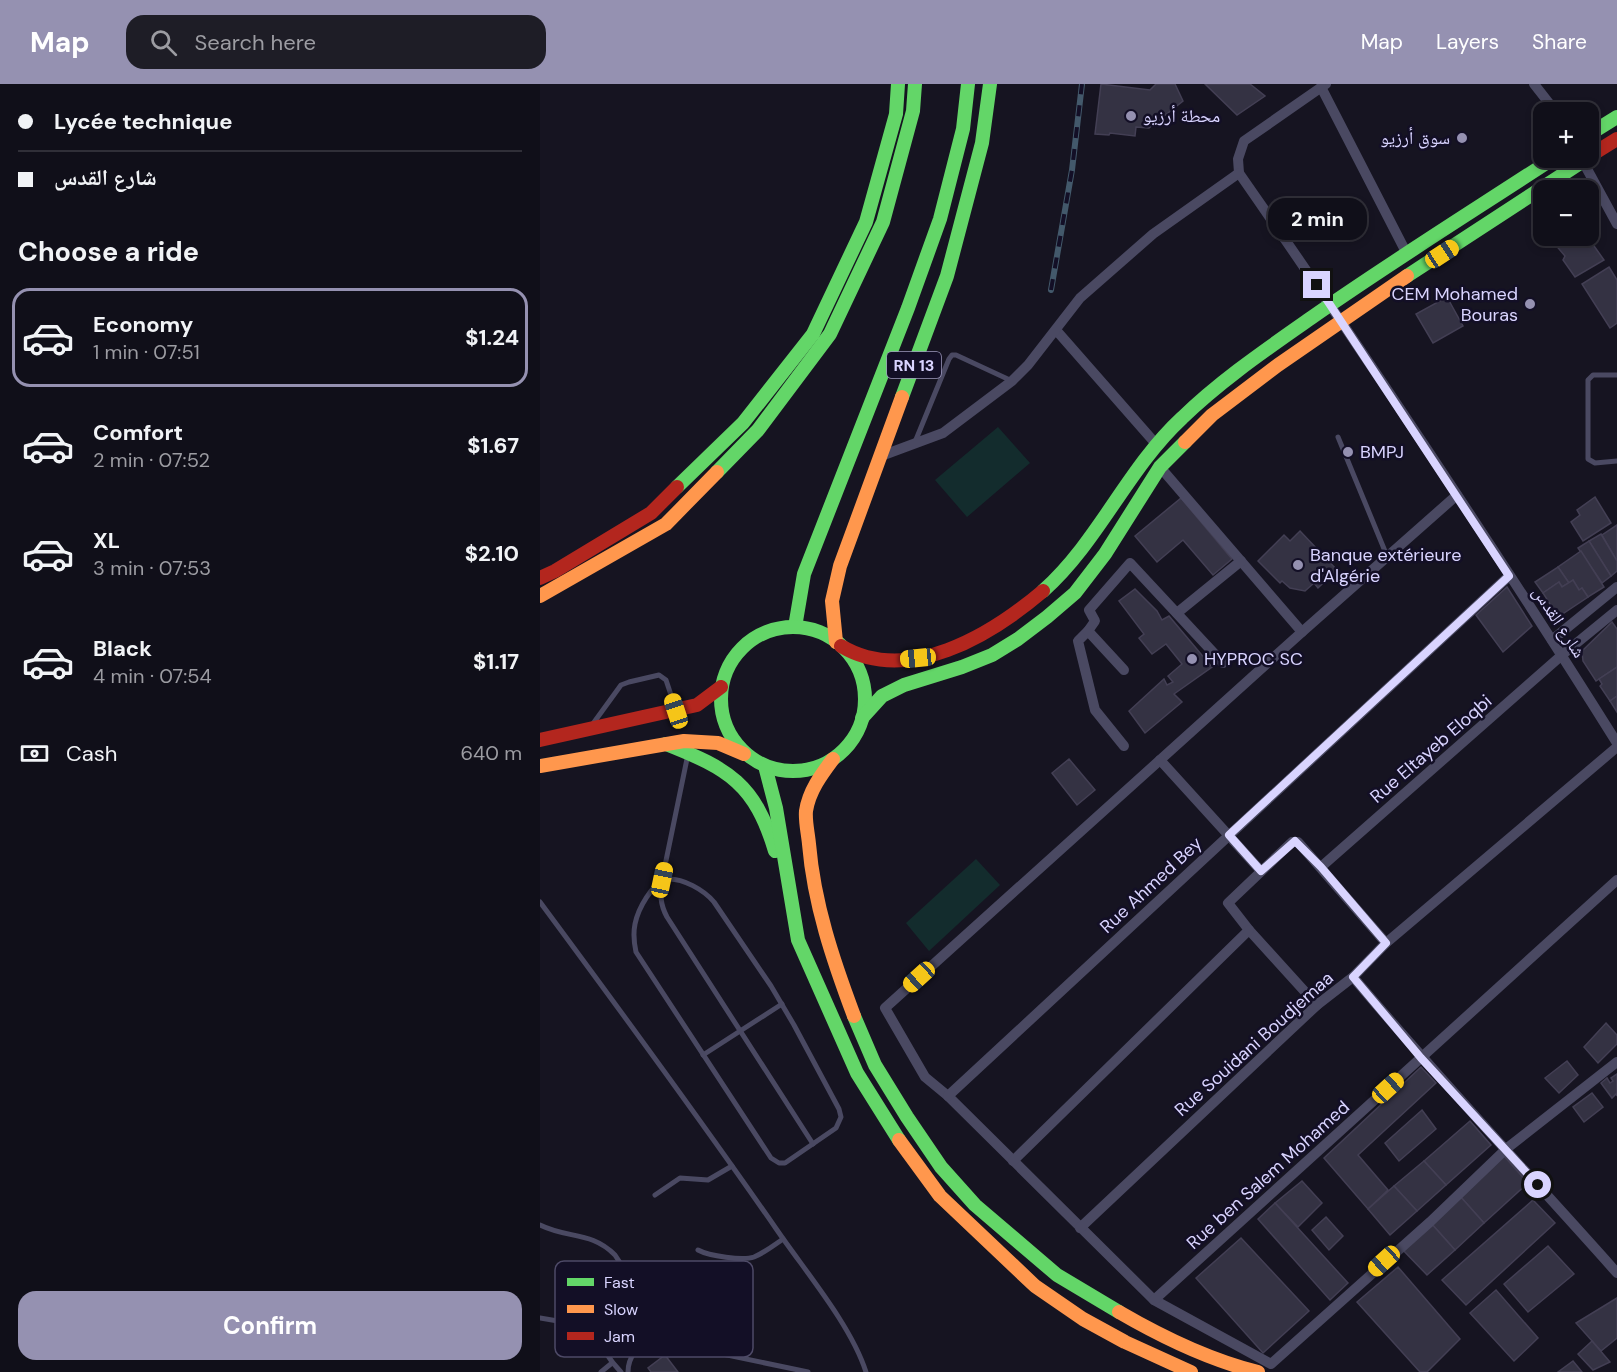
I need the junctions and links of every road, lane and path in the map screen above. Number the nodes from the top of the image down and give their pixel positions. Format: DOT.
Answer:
graph roads {
  1 [pos="898,84"];
  2 [pos="915,84"];
  3 [pos="968,84"];
  4 [pos="990,84"];
  5 [pos="1534,84"];
  6 [pos="1323,86"];
  7 [pos="1548,102"];
  8 [pos="1617,117"];
  9 [pos="1599,128"];
  10 [pos="1617,139"];
  11 [pos="1599,150"];
  12 [pos="1539,168"];
  13 [pos="1570,168"];
  14 [pos="1590,168"];
  15 [pos="1239,173"];
  16 [pos="1617,225"];
  17 [pos="1407,254"];
  18 [pos="1330,304"];
  19 [pos="1341,320"];
  20 [pos="1056,330"];
  21 [pos="1617,375"];
  22 [pos="1012,381"];
  23 [pos="1338,437"];
  24 [pos="914,443"];
  25 [pos="1156,444"];
  26 [pos="881,456"];
  27 [pos="1617,461"];
  28 [pos="1160,467"];
  29 [pos="1456,495"];
  30 [pos="1102,519"];
  31 [pos="1122,528"];
  32 [pos="1387,556"];
  33 [pos="1241,561"];
  34 [pos="1509,576"];
  35 [pos="540,579"];
  36 [pos="1617,587"];
  37 [pos="540,596"];
  38 [pos="1617,610"];
  39 [pos="1177,613"];
  40 [pos="795,627"];
  41 [pos="1089,631"];
  42 [pos="1302,632"];
  43 [pos="1552,640"];
  44 [pos="839,644"];
  45 [pos="1562,656"];
  46 [pos="1222,663"];
  47 [pos="1124,670"];
  48 [pos="722,687"];
  49 [pos="676,711"];
  50 [pos="862,718"];
  51 [pos="589,729"];
  52 [pos="561,735"];
  53 [pos="540,740"];
  54 [pos="666,744"];
  55 [pos="1617,745"];
  56 [pos="1124,746"];
  57 [pos="688,752"];
  58 [pos="744,754"];
  59 [pos="833,759"];
  60 [pos="566,760"];
  61 [pos="1160,760"];
  62 [pos="540,766"];
  63 [pos="765,766"];
  64 [pos="1229,835"];
  65 [pos="1321,867"];
  66 [pos="1261,871"];
  67 [pos="662,880"];
  68 [pos="1617,880"];
  69 [pos="540,902"];
  70 [pos="1249,930"];
  71 [pos="798,940"];
  72 [pos="1386,943"];
  73 [pos="1353,977"];
  74 [pos="782,1004"];
  75 [pos="1317,1005"];
  76 [pos="741,1031"];
  77 [pos="703,1055"];
  78 [pos="1421,1058"];
  79 [pos="1617,1062"];
  80 [pos="948,1096"];
  81 [pos="813,1144"];
  82 [pos="1506,1149"];
  83 [pos="1013,1161"];
  84 [pos="732,1166"];
  85 [pos="655,1196"];
  86 [pos="540,1225"];
  87 [pos="1080,1228"];
  88 [pos="783,1239"];
  89 [pos="698,1250"];
  90 [pos="619,1261"];
  91 [pos="1617,1273"];
  92 [pos="1154,1300"];
  93 [pos="540,1318"];
  94 [pos="555,1321"];
  95 [pos="608,1357"];
  96 [pos="632,1357"];
  97 [pos="736,1357"];
  98 [pos="612,1363"];
  99 [pos="601,1372"];
  100 [pos="621,1372"];
  101 [pos="628,1372"];
  102 [pos="808,1372"];
  103 [pos="866,1372"];
  104 [pos="1191,1372"];
  105 [pos="1258,1372"];
  1 -- 35 [label="main road"];
  2 -- 37 [label="main road"];
  3 -- 40 [label="main road, RN 13"];
  4 -- 26 [label="main road, RN 13"];
  5 -- 7 [label="street"];
  6 -- 15 [label="street"];
  6 -- 17 [label="street"];
  8 -- 9 [label="main road"];
  10 -- 11 [label="main road"];
  12 -- 17 [label="main road"];
  13 -- 19 [label="main road"];
  14 -- 16 [label="street"];
  15 -- 18 [label="street, شارع القدس"];
  15 -- 20 [label="street"];
  17 -- 18 [label="main road"];
  18 -- 19 [label="street, شارع القدس"];
  18 -- 25 [label="main road"];
  19 -- 28 [label="main road"];
  19 -- 29 [label="street, شارع القدس"];
  20 -- 22 [label="street"];
  20 -- 25 [label="street"];
  21 -- 27 [label="lane"];
  22 -- 24 [label="street"];
  22 -- 24 [label="lane"];
  23 -- 32 [label="lane"];
  24 -- 26 [label="street"];
  25 -- 30 [label="main road"];
  26 -- 44 [label="main road, RN 13"];
  28 -- 31 [label="main road"];
  28 -- 33 [label="street"];
  29 -- 32 [label="street"];
  29 -- 34 [label="street, شارع القدس"];
  30 -- 31 [label="main road"];
  30 -- 44 [label="main road"];
  31 -- 50 [label="main road"];
  32 -- 42 [label="street"];
  33 -- 39 [label="street"];
  33 -- 42 [label="street"];
  34 -- 43 [label="street, شارع القدس"];
  34 -- 64 [label="street, Rue Ahmed Bey"];
  36 -- 43 [label="street"];
  38 -- 45 [label="street, Rue Eltayeb Eloqbi"];
  39 -- 41 [label="street"];
  39 -- 46 [label="street"];
  40 -- 44 [label="main road"];
  40 -- 48 [label="main road"];
  41 -- 47 [label="street"];
  41 -- 56 [label="street"];
  42 -- 61 [label="street"];
  43 -- 45 [label="street, شارع القدس"];
  44 -- 50 [label="main road"];
  45 -- 55 [label="street, شارع القدس"];
  45 -- 65 [label="street, Rue Eltayeb Eloqbi"];
  48 -- 49 [label="main road"];
  48 -- 58 [label="main road"];
  49 -- 51 [label="main road"];
  49 -- 51 [label="lane"];
  50 -- 59 [label="main road"];
  51 -- 52 [label="main road"];
  52 -- 53 [label="main road"];
  52 -- 60 [label="main road"];
  54 -- 57 [label="main road"];
  54 -- 58 [label="main road"];
  54 -- 60 [label="main road"];
  55 -- 72 [label="street, Rue Souidani Boudjemaa"];
  57 -- 67 [label="lane"];
  57 -- 71 [label="main road"];
  58 -- 63 [label="main road"];
  59 -- 63 [label="main road"];
  59 -- 105 [label="main road"];
  60 -- 62 [label="main road"];
  61 -- 64 [label="street"];
  61 -- 80 [label="street"];
  63 -- 71 [label="main road"];
  64 -- 66 [label="street"];
  64 -- 80 [label="street, Rue Ahmed Bey"];
  65 -- 66 [label="street"];
  65 -- 72 [label="street"];
  66 -- 70 [label="street"];
  67 -- 74 [label="lane"];
  67 -- 76 [label="lane"];
  67 -- 77 [label="lane"];
  68 -- 78 [label="street, Rue ben Salem Mohamed"];
  69 -- 84 [label="lane"];
  70 -- 75 [label="street"];
  70 -- 83 [label="street"];
  71 -- 104 [label="main road"];
  72 -- 73 [label="street, Rue Souidani Boudjemaa"];
  73 -- 75 [label="street, Rue Souidani Boudjemaa"];
  73 -- 78 [label="street"];
  74 -- 76 [label="lane"];
  74 -- 81 [label="lane"];
  75 -- 87 [label="street, Rue Souidani Boudjemaa"];
  76 -- 77 [label="lane"];
  76 -- 81 [label="lane"];
  77 -- 81 [label="lane"];
  78 -- 82 [label="street"];
  78 -- 92 [label="street, Rue ben Salem Mohamed"];
  79 -- 82 [label="street"];
  80 -- 83 [label="street"];
  82 -- 91 [label="street"];
  82 -- 92 [label="street"];
  83 -- 87 [label="street"];
  84 -- 85 [label="lane"];
  84 -- 88 [label="lane"];
  86 -- 90 [label="lane"];
  87 -- 92 [label="street"];
  88 -- 89 [label="lane"];
  88 -- 103 [label="lane"];
  93 -- 94 [label="lane"];
  95 -- 98 [label="lane"];
  96 -- 101 [label="lane"];
  97 -- 102 [label="lane"];
  98 -- 99 [label="lane"];
  98 -- 100 [label="lane"];
}
